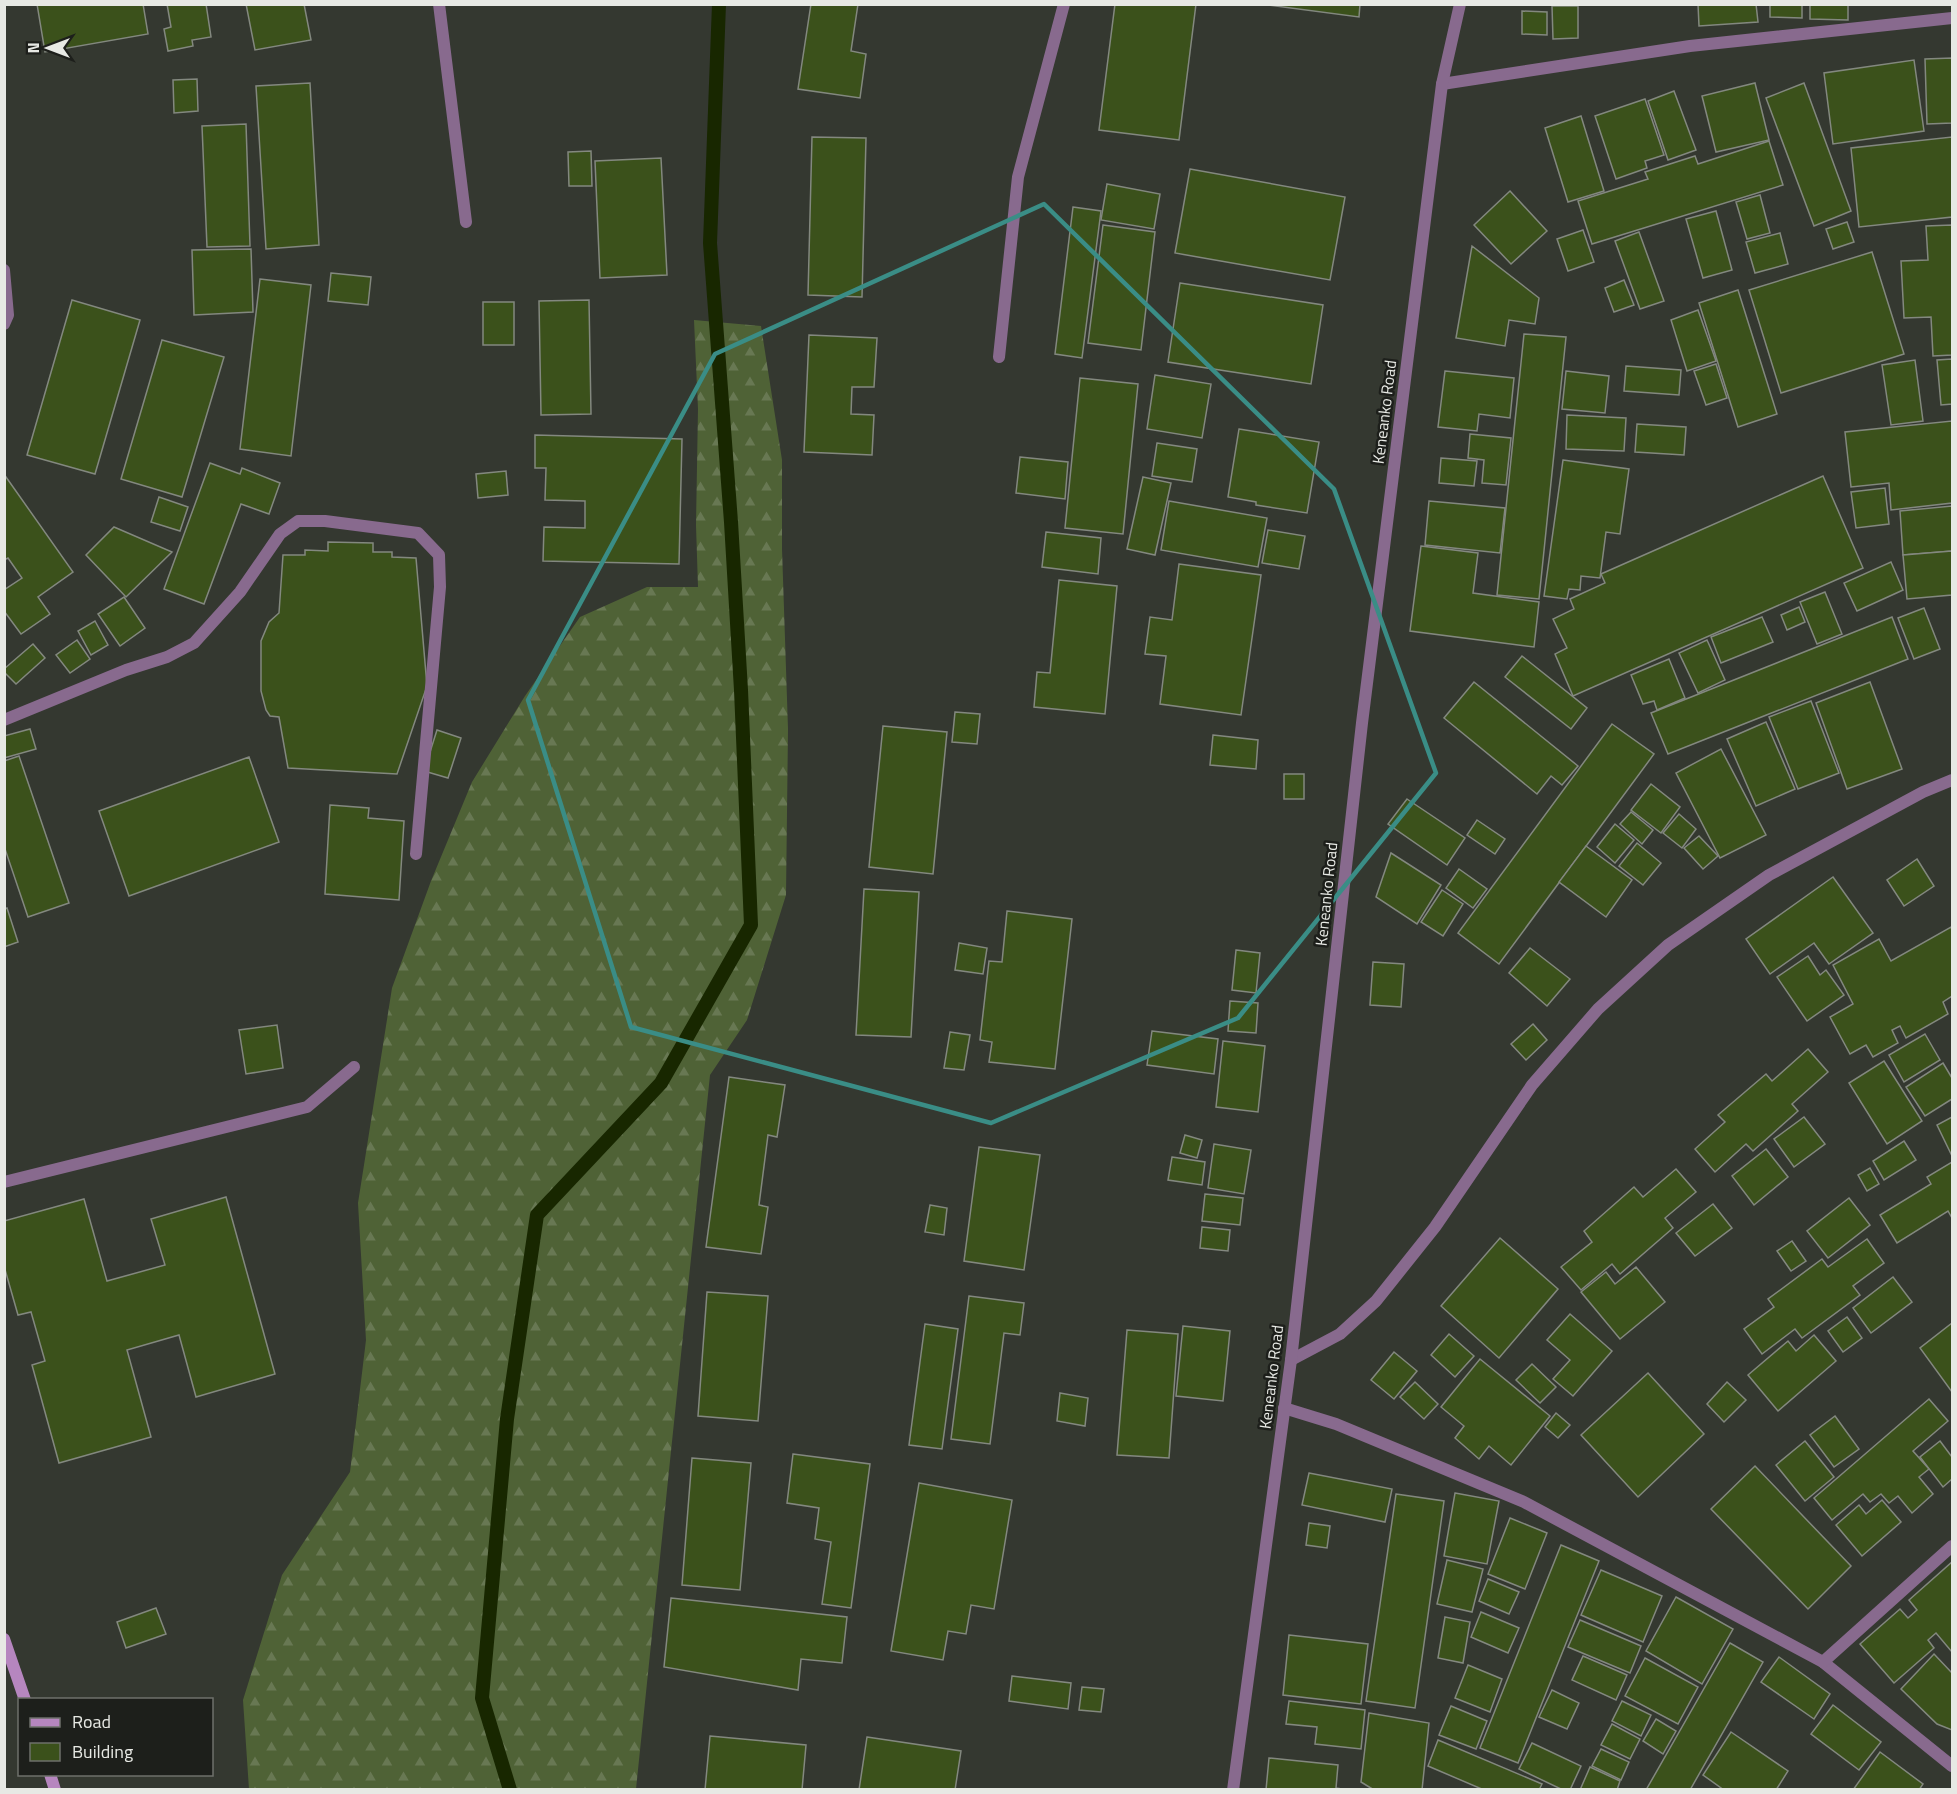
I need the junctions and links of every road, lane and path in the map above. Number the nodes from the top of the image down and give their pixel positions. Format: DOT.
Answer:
graph roads {
  1 [pos="439,4"];
  2 [pos="1064,4"];
  3 [pos="1460,4"];
  4 [pos="1953,18"];
  5 [pos="1442,84"];
  6 [pos="466,222"];
  7 [pos="4,270"];
  8 [pos="4,324"];
  9 [pos="999,357"];
  10 [pos="4,720"];
  11 [pos="1953,780"];
  12 [pos="416,854"];
  13 [pos="354,1067"];
  14 [pos="4,1182"];
  15 [pos="1291,1359"];
  16 [pos="1284,1408"];
  17 [pos="1953,1546"];
  18 [pos="4,1639"];
  19 [pos="1823,1662"];
  20 [pos="24,1698"];
  21 [pos="1953,1766"];
  22 [pos="1233,1790"];
  1 -- 6 [label="street"];
  2 -- 9 [label="street"];
  3 -- 5 [label="street, Keneanko Road"];
  4 -- 5 [label="street"];
  5 -- 15 [label="street, Keneanko Road"];
  7 -- 8 [label="street"];
  10 -- 12 [label="street"];
  11 -- 15 [label="street"];
  13 -- 14 [label="street"];
  15 -- 16 [label="street, Keneanko Road"];
  16 -- 19 [label="street"];
  16 -- 22 [label="street, Keneanko Road"];
  17 -- 19 [label="street"];
  18 -- 20 [label="main road"];
  19 -- 21 [label="street"];
}
